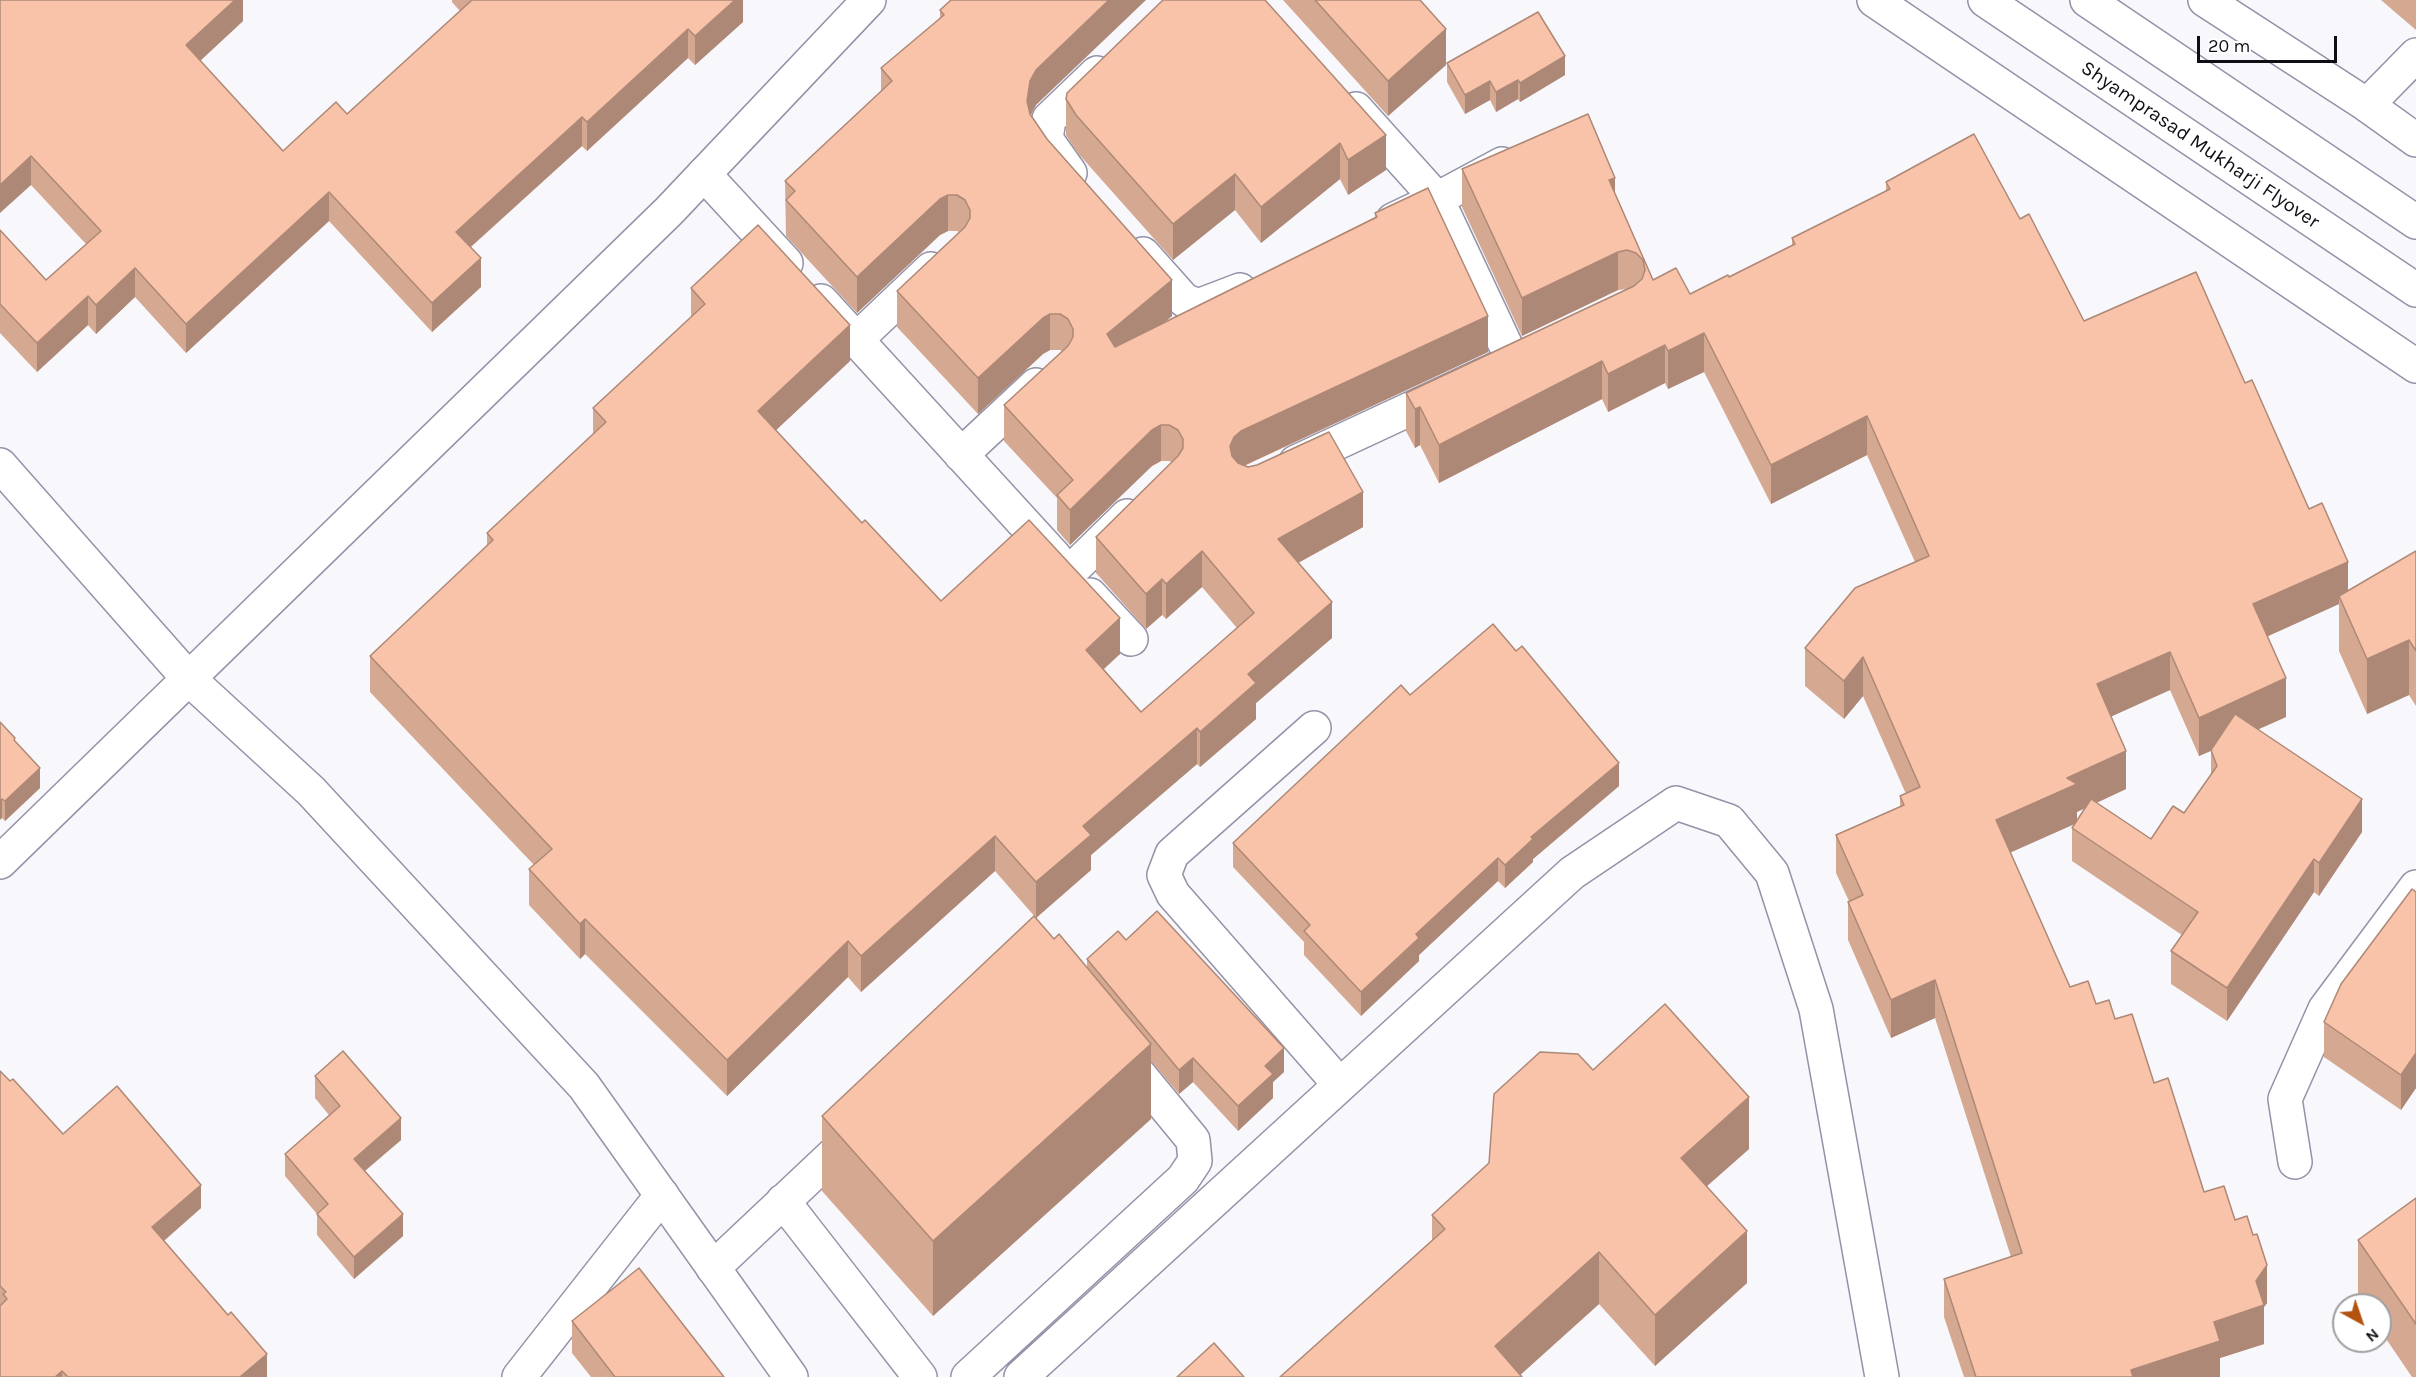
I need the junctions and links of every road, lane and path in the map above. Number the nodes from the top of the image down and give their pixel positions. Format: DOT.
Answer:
graph roads {
  1 [pos="869,0"];
  2 [pos="1874,0"];
  3 [pos="1984,0"];
  4 [pos="2087,0"];
  5 [pos="2205,0"];
  6 [pos="2416,55"];
  7 [pos="1115,56"];
  8 [pos="1336,87"];
  9 [pos="2367,105"];
  10 [pos="2416,140"];
  11 [pos="1526,151"];
  12 [pos="704,174"];
  13 [pos="1088,193"];
  14 [pos="1437,199"];
  15 [pos="2416,222"];
  16 [pos="1120,228"];
  17 [pos="1362,234"];
  18 [pos="952,249"];
  19 [pos="1266,278"];
  20 [pos="2416,290"];
  21 [pos="856,340"];
  22 [pos="1544,346"];
  23 [pos="1513,361"];
  24 [pos="2416,366"];
  25 [pos="1055,368"];
  26 [pos="961,455"];
  27 [pos="0,465"];
  28 [pos="1270,474"];
  29 [pos="1149,495"];
  30 [pos="1069,573"];
  31 [pos="1131,639"];
  32 [pos="188,678"];
  33 [pos="1314,728"];
  34 [pos="0,862"];
  35 [pos="2416,887"];
  36 [pos="1105,1034"];
  37 [pos="1340,1085"];
  38 [pos="878,1112"];
  39 [pos="2295,1162"];
  40 [pos="662,1195"];
  41 [pos="783,1201"];
  42 [pos="713,1268"];
  43 [pos="519,1377"];
  44 [pos="791,1377"];
  45 [pos="920,1377"];
  46 [pos="968,1377"];
  47 [pos="1021,1377"];
  48 [pos="1882,1377"];
  1 -- 12 [label="street"];
  2 -- 24 [label="street"];
  3 -- 20 [label="street, Shyamprasad Mukharji Flyover"];
  4 -- 15 [label="street"];
  5 -- 9 [label="street"];
  6 -- 9 [label="street"];
  7 -- 13 [label="street"];
  8 -- 14 [label="street"];
  9 -- 10 [label="street"];
  11 -- 14 [label="street"];
  12 -- 21 [label="street"];
  12 -- 32 [label="street"];
  14 -- 17 [label="street"];
  14 -- 23 [label="street"];
  16 -- 19 [label="street"];
  18 -- 21 [label="street"];
  21 -- 26 [label="street"];
  22 -- 23 [label="street"];
  23 -- 28 [label="street"];
  25 -- 26 [label="street"];
  26 -- 30 [label="street"];
  27 -- 32 [label="street"];
  29 -- 30 [label="street"];
  30 -- 31 [label="street"];
  32 -- 34 [label="street"];
  32 -- 40 [label="street"];
  33 -- 37 [label="street"];
  35 -- 39 [label="street"];
  36 -- 46 [label="street"];
  37 -- 47 [label="street"];
  37 -- 48 [label="street"];
  38 -- 41 [label="street"];
  40 -- 42 [label="street"];
  40 -- 43 [label="street"];
  41 -- 42 [label="street"];
  41 -- 45 [label="street"];
  42 -- 44 [label="street"];
}
